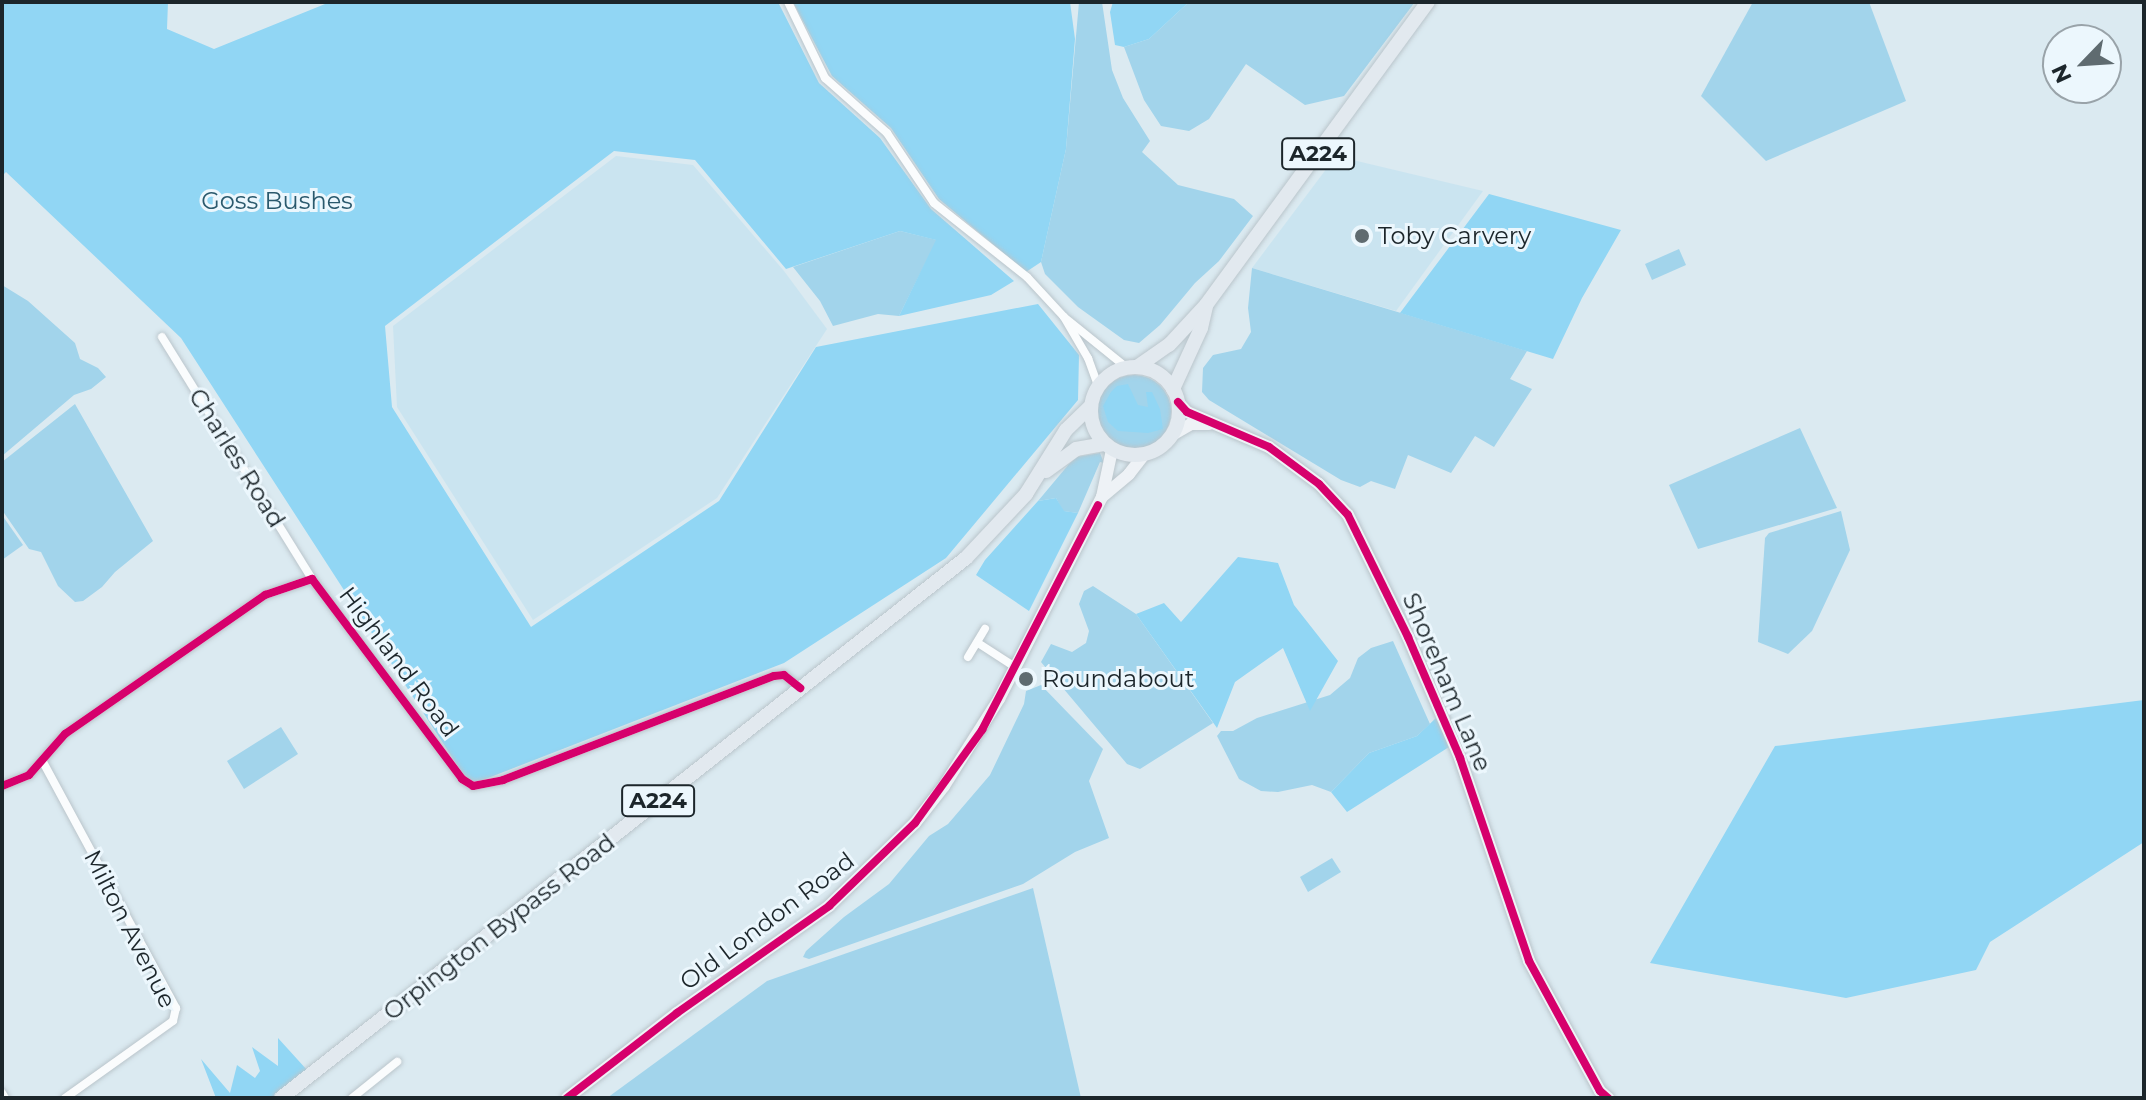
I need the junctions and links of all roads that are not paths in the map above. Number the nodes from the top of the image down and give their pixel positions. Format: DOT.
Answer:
graph roads {
  1 [pos="788,2"];
  2 [pos="1428,2"];
  3 [pos="1206,305"];
  4 [pos="1064,317"];
  5 [pos="162,337"];
  6 [pos="1132,368"];
  7 [pos="1098,385"];
  8 [pos="1176,396"];
  9 [pos="1090,407"];
  10 [pos="1212,424"];
  11 [pos="1172,435"];
  12 [pos="1108,447"];
  13 [pos="1144,455"];
  14 [pos="1042,473"];
  15 [pos="1102,497"];
  16 [pos="312,579"];
  17 [pos="985,629"];
  18 [pos="978,643"];
  19 [pos="968,657"];
  20 [pos="1015,667"];
  21 [pos="800,688"];
  22 [pos="43,762"];
  23 [pos="2,786"];
  24 [pos="397,1062"];
  25 [pos="65,1098"];
  26 [pos="281,1098"];
  27 [pos="352,1098"];
  28 [pos="567,1098"];
  29 [pos="1608,1098"];
  1 -- 4 [label="street"];
  2 -- 3 [label="main road, A224"];
  3 -- 6 [label="main road, A224"];
  3 -- 8 [label="main road, A224"];
  4 -- 6 [label="street"];
  4 -- 7 [label="street"];
  5 -- 16 [label="street, Charles Road"];
  6 -- 7 [label="main road"];
  6 -- 8 [label="main road"];
  7 -- 9 [label="main road"];
  8 -- 10 [label="street, Shoreham Lane"];
  8 -- 11 [label="main road"];
  9 -- 12 [label="main road"];
  9 -- 14 [label="main road, Orpington Bypass Road / A224"];
  10 -- 11 [label="street"];
  10 -- 29 [label="street, Shoreham Lane"];
  11 -- 13 [label="main road"];
  12 -- 13 [label="main road"];
  12 -- 14 [label="main road, Orpington Bypass Road / A224"];
  12 -- 15 [label="street, Old London Road"];
  13 -- 15 [label="street, Old London Road"];
  14 -- 21 [label="main road, Orpington Bypass Road / A224"];
  15 -- 20 [label="street, Old London Road"];
  16 -- 21 [label="street, Highland Road"];
  16 -- 22 [label="street, Highland Road"];
  17 -- 18 [label="street"];
  18 -- 19 [label="street"];
  18 -- 20 [label="street"];
  20 -- 28 [label="street, Old London Road"];
  21 -- 26 [label="main road, Orpington Bypass Road / A224"];
  22 -- 23 [label="street, Highland Road"];
  22 -- 25 [label="street, Milton Avenue"];
  24 -- 27 [label="street"];
}
